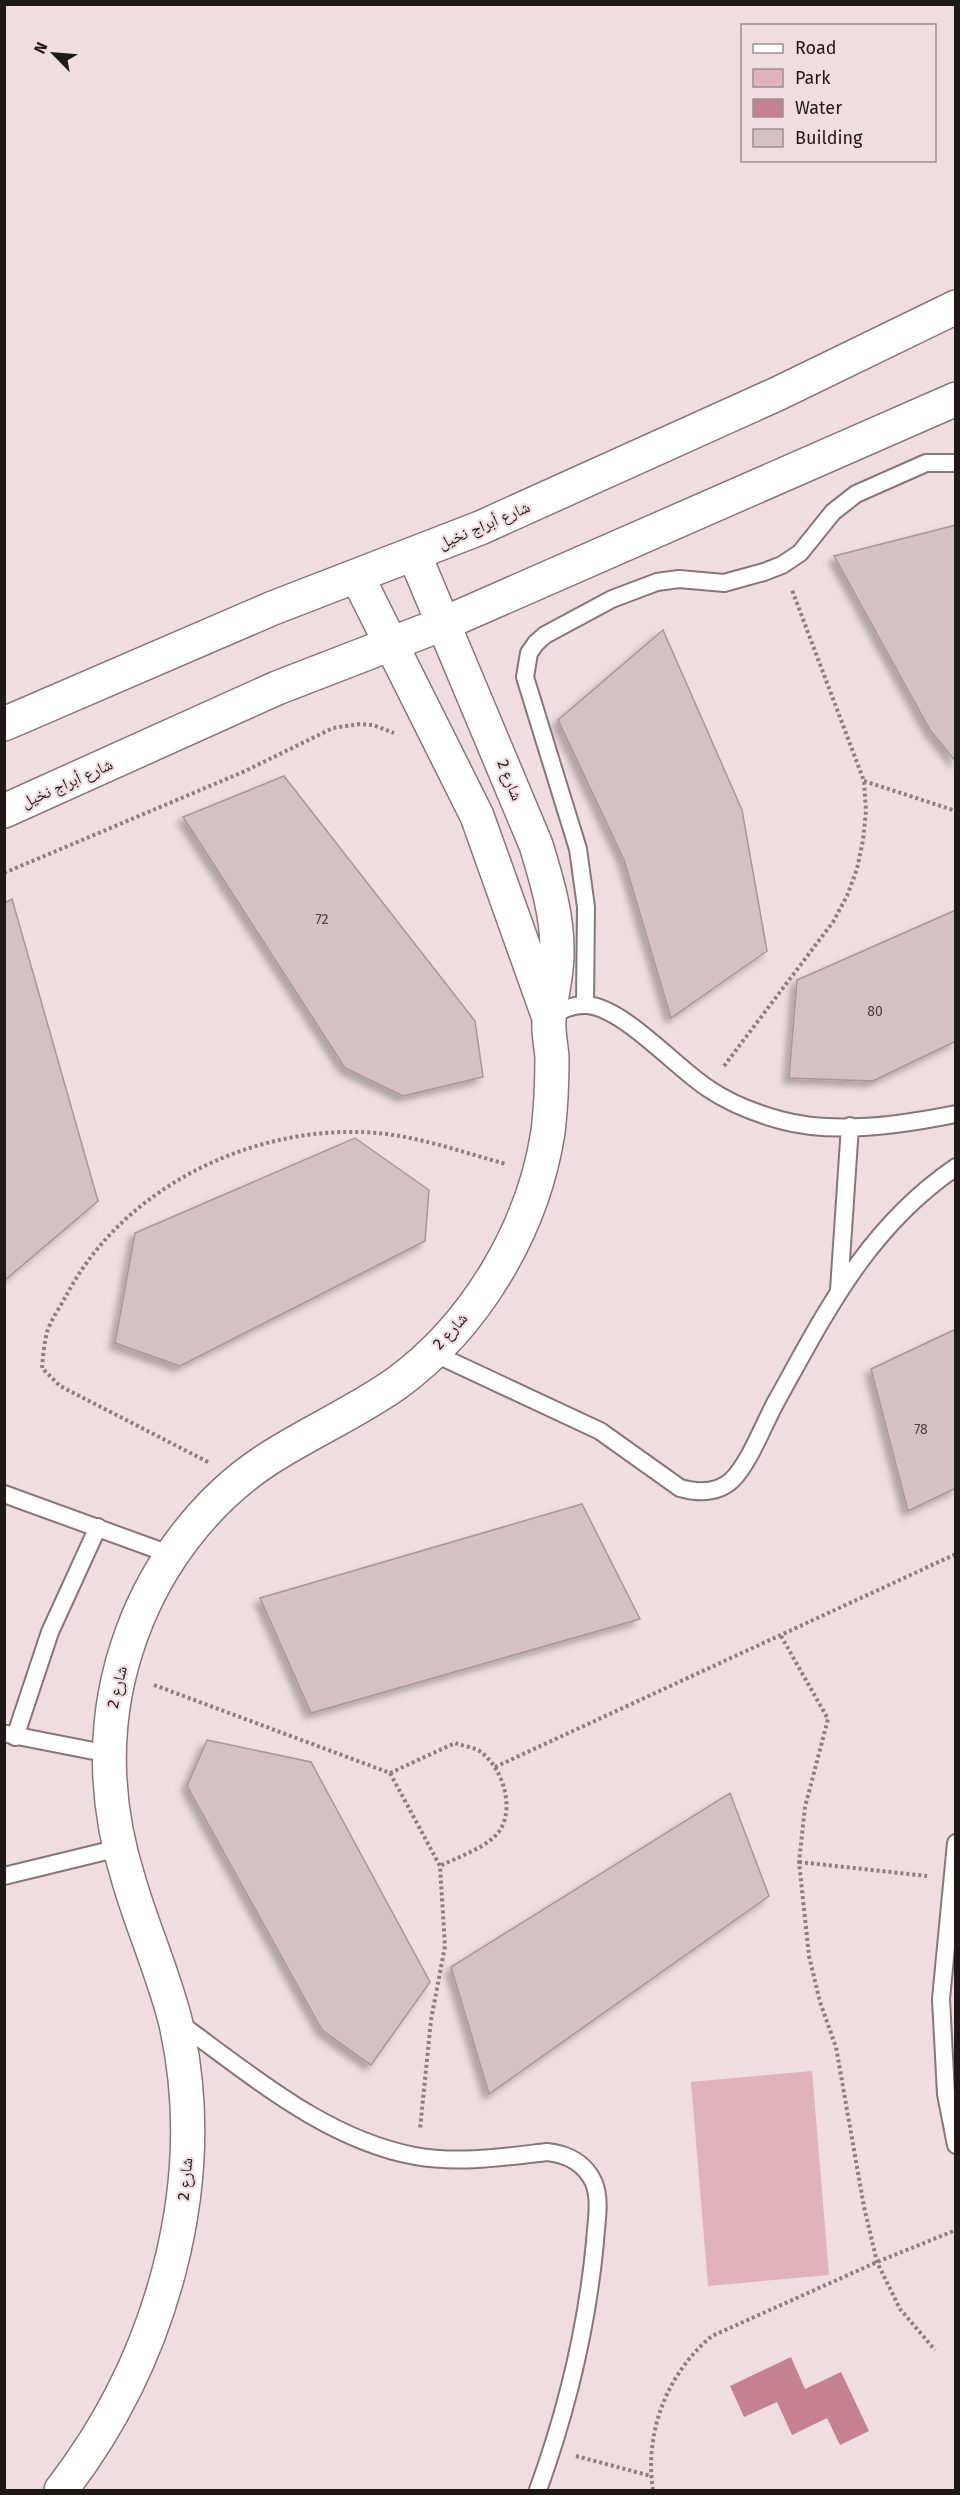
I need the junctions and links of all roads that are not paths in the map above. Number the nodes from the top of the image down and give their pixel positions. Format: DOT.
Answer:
graph roads {
  1 [pos="956,307"];
  2 [pos="956,399"];
  3 [pos="956,464"];
  4 [pos="414,554"];
  5 [pos="357,576"];
  6 [pos="444,623"];
  7 [pos="392,643"];
  8 [pos="4,724"];
  9 [pos="4,811"];
  10 [pos="585,1005"];
  11 [pos="549,1018"];
  12 [pos="956,1114"];
  13 [pos="850,1126"];
  14 [pos="956,1167"];
  15 [pos="839,1291"];
  16 [pos="431,1352"];
  17 [pos="4,1494"];
  18 [pos="98,1527"];
  19 [pos="172,1555"];
  20 [pos="10,1735"];
  21 [pos="109,1754"];
  22 [pos="956,1843"];
  23 [pos="119,1848"];
  24 [pos="4,1876"];
  25 [pos="175,2020"];
  26 [pos="956,2145"];
  27 [pos="61,2490"];
  28 [pos="538,2490"];
  1 -- 4 [label="street, شارع أبراج نخيل"];
  2 -- 6 [label="street, شارع أبراج نخيل"];
  3 -- 10 [label="lane"];
  4 -- 5 [label="street, شارع أبراج نخيل"];
  4 -- 6 [label="street, شارع 2"];
  5 -- 7 [label="street, شارع 2"];
  5 -- 8 [label="street, شارع أبراج نخيل"];
  6 -- 7 [label="street, شارع أبراج نخيل"];
  6 -- 11 [label="street, شارع 2"];
  7 -- 9 [label="street, شارع أبراج نخيل"];
  7 -- 11 [label="street, شارع 2"];
  10 -- 11 [label="lane"];
  10 -- 13 [label="lane"];
  11 -- 16 [label="street, شارع 2"];
  12 -- 13 [label="lane"];
  13 -- 15 [label="lane"];
  14 -- 15 [label="lane"];
  15 -- 16 [label="lane"];
  16 -- 19 [label="street, شارع 2"];
  17 -- 18 [label="lane"];
  18 -- 19 [label="lane"];
  18 -- 20 [label="lane"];
  19 -- 21 [label="street, شارع 2"];
  20 -- 21 [label="lane"];
  21 -- 23 [label="street, شارع 2"];
  22 -- 26 [label="lane"];
  23 -- 24 [label="lane"];
  23 -- 25 [label="street, شارع 2"];
  25 -- 27 [label="street, شارع 2"];
  25 -- 28 [label="lane"];
}
